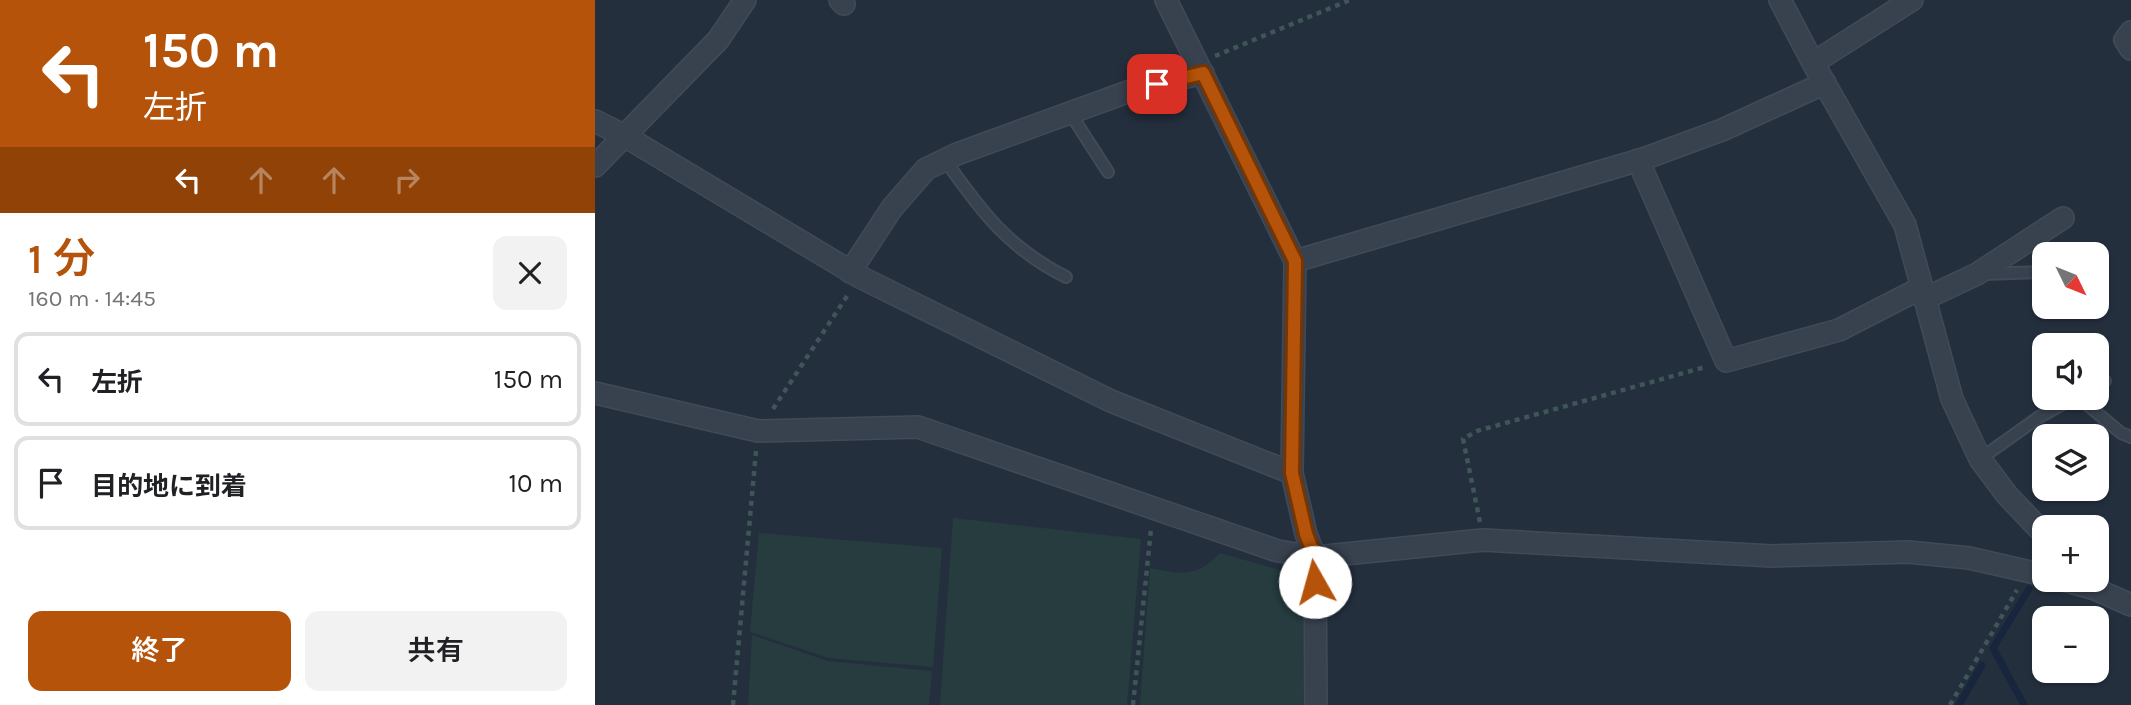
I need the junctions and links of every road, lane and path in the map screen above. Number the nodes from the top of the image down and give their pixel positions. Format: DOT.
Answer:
graph roads {
  1 [pos="745,0"];
  2 [pos="1166,0"];
  3 [pos="1350,0"];
  4 [pos="1780,0"];
  5 [pos="1912,0"];
  6 [pos="2131,32"];
  7 [pos="2131,49"];
  8 [pos="1813,63"];
  9 [pos="1200,68"];
  10 [pos="1825,83"];
  11 [pos="1070,113"];
  12 [pos="595,121"];
  13 [pos="623,135"];
  14 [pos="945,160"];
  15 [pos="1638,160"];
  16 [pos="595,166"];
  17 [pos="1108,172"];
  18 [pos="2063,218"];
  19 [pos="1295,261"];
  20 [pos="2032,272"];
  21 [pos="855,275"];
  22 [pos="1977,275"];
  23 [pos="1066,277"];
  24 [pos="1923,294"];
  25 [pos="1726,361"];
  26 [pos="595,393"];
  27 [pos="2052,410"];
  28 [pos="2093,410"];
  29 [pos="758,431"];
  30 [pos="2131,437"];
  31 [pos="1980,459"];
  32 [pos="1292,473"];
  33 [pos="1153,507"];
  34 [pos="2032,521"];
  35 [pos="1483,540"];
  36 [pos="1315,557"];
  37 [pos="2032,572"];
  38 [pos="2032,579"];
  39 [pos="2106,592"];
  40 [pos="2131,605"];
  41 [pos="733,705"];
  42 [pos="1133,705"];
  43 [pos="1316,705"];
  44 [pos="1950,705"];
  1 -- 13 [label="street"];
  2 -- 9 [label="street"];
  3 -- 9 [label="path"];
  4 -- 8 [label="street"];
  5 -- 8 [label="street"];
  6 -- 7 [label="street"];
  8 -- 10 [label="street"];
  9 -- 11 [label="street"];
  9 -- 19 [label="street"];
  10 -- 15 [label="street"];
  10 -- 24 [label="street"];
  11 -- 14 [label="street"];
  11 -- 17 [label="lane"];
  12 -- 13 [label="street"];
  13 -- 16 [label="street"];
  13 -- 21 [label="street"];
  14 -- 21 [label="street"];
  14 -- 23 [label="lane"];
  15 -- 19 [label="street"];
  15 -- 25 [label="street"];
  18 -- 22 [label="street"];
  19 -- 32 [label="street"];
  20 -- 22 [label="lane"];
  21 -- 29 [label="path"];
  21 -- 32 [label="street"];
  22 -- 24 [label="street"];
  24 -- 25 [label="street"];
  24 -- 31 [label="street"];
  25 -- 35 [label="path"];
  26 -- 29 [label="street"];
  27 -- 31 [label="lane"];
  28 -- 30 [label="lane"];
  29 -- 33 [label="street"];
  29 -- 41 [label="path"];
  31 -- 34 [label="street"];
  32 -- 36 [label="street"];
  33 -- 36 [label="street"];
  33 -- 42 [label="path"];
  35 -- 36 [label="street"];
  35 -- 37 [label="street"];
  36 -- 43 [label="street"];
  38 -- 44 [label="path"];
  39 -- 40 [label="street"];
}
